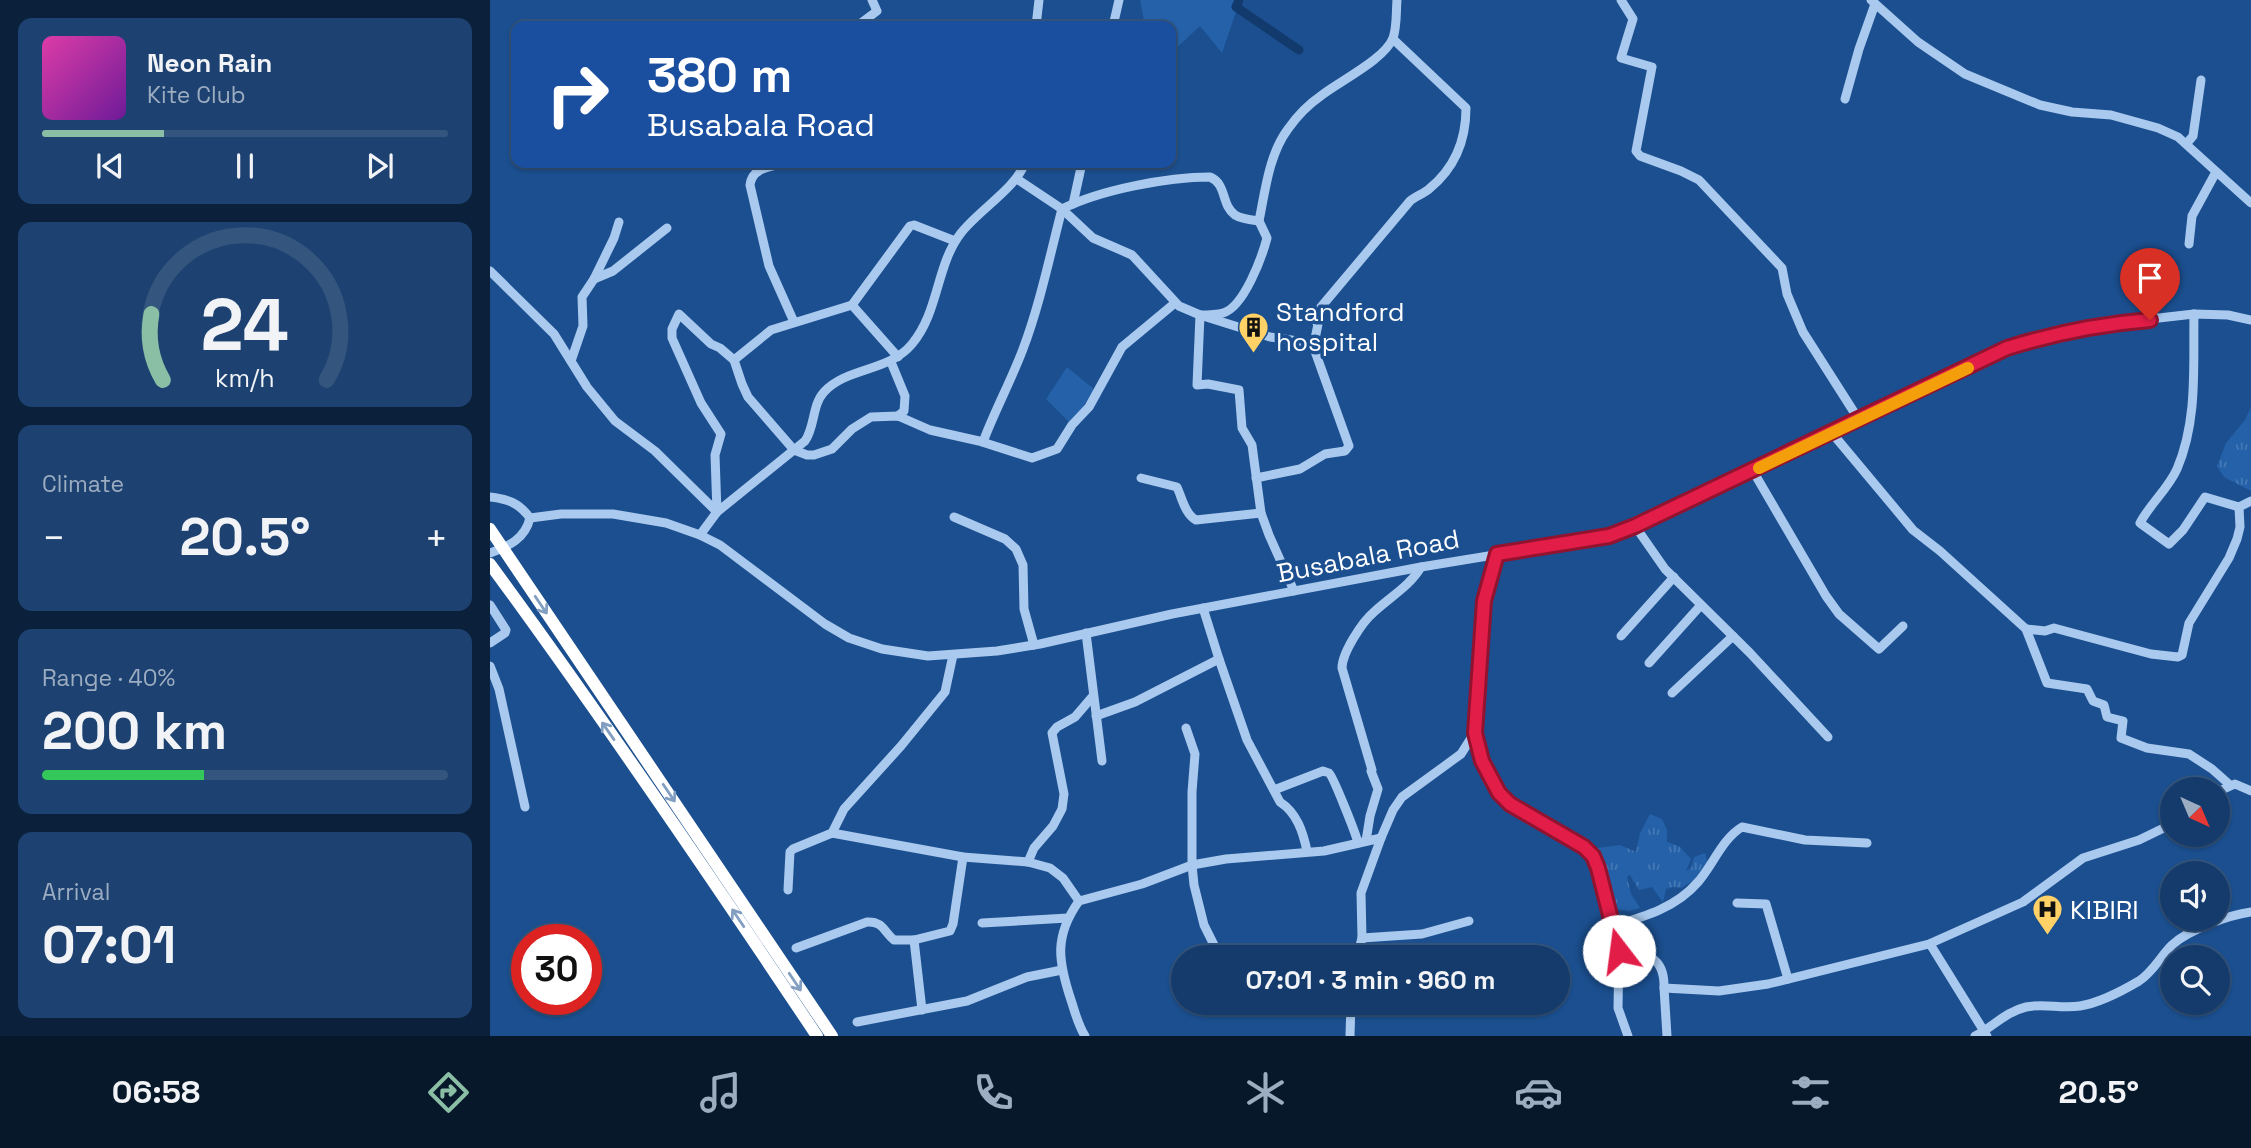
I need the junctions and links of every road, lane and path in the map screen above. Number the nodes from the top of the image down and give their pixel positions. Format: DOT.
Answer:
graph roads {
  1 [pos="872,0"];
  2 [pos="1039,0"];
  3 [pos="1119,0"];
  4 [pos="1397,0"];
  5 [pos="1621,0"];
  6 [pos="1873,2"];
  7 [pos="864,21"];
  8 [pos="1037,21"];
  9 [pos="1114,21"];
  10 [pos="1393,39"];
  11 [pos="2201,80"];
  12 [pos="1845,99"];
  13 [pos="2187,143"];
  14 [pos="767,168"];
  15 [pos="1023,168"];
  16 [pos="1081,168"];
  17 [pos="2216,172"];
  18 [pos="1017,179"];
  19 [pos="2251,203"];
  20 [pos="1073,204"];
  21 [pos="1062,209"];
  22 [pos="619,222"];
  23 [pos="1259,222"];
  24 [pos="667,228"];
  25 [pos="955,242"];
  26 [pos="2189,244"];
  27 [pos="490,271"];
  28 [pos="594,279"];
  29 [pos="1175,303"];
  30 [pos="852,305"];
  31 [pos="2194,314"];
  32 [pos="1200,315"];
  33 [pos="2250,317"];
  34 [pos="794,322"];
  35 [pos="1312,343"];
  36 [pos="734,360"];
  37 [pos="894,360"];
  38 [pos="571,361"];
  39 [pos="898,416"];
  40 [pos="1859,420"];
  41 [pos="1832,433"];
  42 [pos="983,442"];
  43 [pos="794,450"];
  44 [pos="1752,471"];
  45 [pos="1141,478"];
  46 [pos="1256,478"];
  47 [pos="490,497"];
  48 [pos="2251,502"];
  49 [pos="2239,508"];
  50 [pos="717,512"];
  51 [pos="1261,513"];
  52 [pos="954,517"];
  53 [pos="530,518"];
  54 [pos="1635,526"];
  55 [pos="490,529"];
  56 [pos="700,535"];
  57 [pos="503,548"];
  58 [pos="490,553"];
  59 [pos="1497,554"];
  60 [pos="491,566"];
  61 [pos="1421,567"];
  62 [pos="1674,578"];
  63 [pos="1294,591"];
  64 [pos="490,605"];
  65 [pos="1701,605"];
  66 [pos="1203,608"];
  67 [pos="1903,626"];
  68 [pos="2026,629"];
  69 [pos="1086,633"];
  70 [pos="1621,636"];
  71 [pos="1733,636"];
  72 [pos="490,643"];
  73 [pos="1034,645"];
  74 [pos="953,655"];
  75 [pos="1219,659"];
  76 [pos="1649,663"];
  77 [pos="490,666"];
  78 [pos="1672,693"];
  79 [pos="1093,696"];
  80 [pos="1096,716"];
  81 [pos="1186,728"];
  82 [pos="1475,733"];
  83 [pos="1828,737"];
  84 [pos="1102,761"];
  85 [pos="2221,777"];
  86 [pos="2230,785"];
  87 [pos="1274,790"];
  88 [pos="2251,791"];
  89 [pos="525,807"];
  90 [pos="2160,830"];
  91 [pos="832,833"];
  92 [pos="1381,838"];
  93 [pos="1362,842"];
  94 [pos="1867,843"];
  95 [pos="1307,851"];
  96 [pos="963,857"];
  97 [pos="1028,862"];
  98 [pos="1192,865"];
  99 [pos="788,890"];
  100 [pos="1079,901"];
  101 [pos="1737,903"];
  102 [pos="2251,912"];
  103 [pos="1068,918"];
  104 [pos="1469,920"];
  105 [pos="982,923"];
  106 [pos="1612,926"];
  107 [pos="1362,938"];
  108 [pos="914,940"];
  109 [pos="1930,944"];
  110 [pos="1214,945"];
  111 [pos="1360,945"];
  112 [pos="796,948"];
  113 [pos="1619,951"];
  114 [pos="1062,970"];
  115 [pos="1788,979"];
  116 [pos="1664,988"];
  117 [pos="922,1010"];
  118 [pos="1351,1015"];
  119 [pos="857,1022"];
  120 [pos="1982,1034"];
  121 [pos="817,1036"];
  122 [pos="832,1036"];
  123 [pos="1085,1036"];
  124 [pos="1350,1036"];
  125 [pos="1628,1036"];
  126 [pos="1667,1036"];
  1 -- 7 [label="street"];
  2 -- 8 [label="street"];
  3 -- 9 [label="street"];
  4 -- 10 [label="street"];
  5 -- 40 [label="street"];
  6 -- 12 [label="street"];
  6 -- 13 [label="street"];
  10 -- 23 [label="street"];
  10 -- 35 [label="street"];
  11 -- 13 [label="street"];
  13 -- 17 [label="street"];
  14 -- 34 [label="street"];
  15 -- 18 [label="street"];
  16 -- 20 [label="street"];
  17 -- 19 [label="street"];
  17 -- 26 [label="street"];
  18 -- 21 [label="street"];
  18 -- 25 [label="street"];
  20 -- 21 [label="street"];
  20 -- 23 [label="street"];
  21 -- 29 [label="street"];
  21 -- 42 [label="street"];
  22 -- 28 [label="street"];
  23 -- 32 [label="street"];
  24 -- 28 [label="street"];
  25 -- 30 [label="street"];
  25 -- 37 [label="street"];
  27 -- 38 [label="street"];
  28 -- 38 [label="street"];
  29 -- 32 [label="street"];
  29 -- 42 [label="street"];
  30 -- 34 [label="street"];
  30 -- 37 [label="street"];
  31 -- 33 [label="street, Busabala Road"];
  31 -- 40 [label="street, Busabala Road"];
  31 -- 49 [label="street"];
  32 -- 35 [label="street"];
  32 -- 46 [label="street"];
  34 -- 36 [label="street"];
  35 -- 46 [label="street"];
  36 -- 43 [label="street"];
  36 -- 50 [label="street"];
  37 -- 39 [label="street"];
  37 -- 43 [label="street"];
  38 -- 50 [label="street"];
  39 -- 42 [label="street"];
  39 -- 43 [label="street"];
  40 -- 41 [label="street, Busabala Road"];
  41 -- 44 [label="street, Busabala Road"];
  41 -- 68 [label="street"];
  43 -- 50 [label="street"];
  44 -- 54 [label="street, Busabala Road"];
  44 -- 67 [label="street"];
  45 -- 51 [label="street"];
  46 -- 51 [label="street"];
  47 -- 53 [label="street"];
  48 -- 49 [label="street"];
  49 -- 68 [label="street"];
  50 -- 56 [label="street"];
  51 -- 63 [label="street"];
  52 -- 73 [label="street"];
  53 -- 56 [label="street, Busabala Road"];
  53 -- 57 [label="street"];
  54 -- 59 [label="street, Busabala Road"];
  54 -- 62 [label="street"];
  55 -- 57 [label="highway"];
  56 -- 74 [label="street, Busabala Road"];
  57 -- 58 [label="street"];
  57 -- 122 [label="highway, one-way"];
  59 -- 61 [label="street, Busabala Road"];
  59 -- 82 [label="street"];
  121 -- 60 [label="highway, one-way"];
  61 -- 63 [label="street, Busabala Road"];
  61 -- 93 [label="street"];
  62 -- 65 [label="street"];
  62 -- 70 [label="street"];
  63 -- 66 [label="street, Busabala Road"];
  64 -- 72 [label="street"];
  65 -- 71 [label="street"];
  65 -- 76 [label="street"];
  66 -- 69 [label="street, Busabala Road"];
  66 -- 75 [label="street"];
  68 -- 85 [label="street"];
  69 -- 73 [label="street, Busabala Road"];
  69 -- 79 [label="street"];
  71 -- 78 [label="street"];
  71 -- 83 [label="street"];
  73 -- 74 [label="street, Busabala Road"];
  74 -- 91 [label="street"];
  75 -- 80 [label="street"];
  75 -- 87 [label="street"];
  77 -- 89 [label="street"];
  79 -- 80 [label="street"];
  79 -- 97 [label="street"];
  80 -- 84 [label="street"];
  81 -- 98 [label="street"];
  82 -- 92 [label="street"];
  82 -- 106 [label="street"];
  86 -- 88 [label="street"];
  87 -- 93 [label="street"];
  87 -- 95 [label="street"];
  90 -- 109 [label="street"];
  91 -- 96 [label="street"];
  91 -- 99 [label="street"];
  92 -- 93 [label="street"];
  92 -- 107 [label="street"];
  93 -- 95 [label="street"];
  94 -- 106 [label="street"];
  95 -- 98 [label="street"];
  96 -- 97 [label="street"];
  96 -- 108 [label="street"];
  97 -- 100 [label="street"];
  98 -- 100 [label="street"];
  98 -- 110 [label="street"];
  100 -- 103 [label="street"];
  101 -- 115 [label="street"];
  102 -- 120 [label="street"];
  103 -- 105 [label="street"];
  103 -- 114 [label="street"];
  104 -- 107 [label="street"];
  106 -- 113 [label="street"];
  107 -- 111 [label="street"];
  108 -- 112 [label="street"];
  108 -- 117 [label="street"];
  109 -- 115 [label="street"];
  109 -- 120 [label="street"];
  113 -- 116 [label="street"];
  113 -- 125 [label="street"];
  114 -- 117 [label="street"];
  114 -- 123 [label="street"];
  115 -- 116 [label="street"];
  116 -- 126 [label="street"];
  117 -- 119 [label="street"];
  118 -- 124 [label="street"];
}
